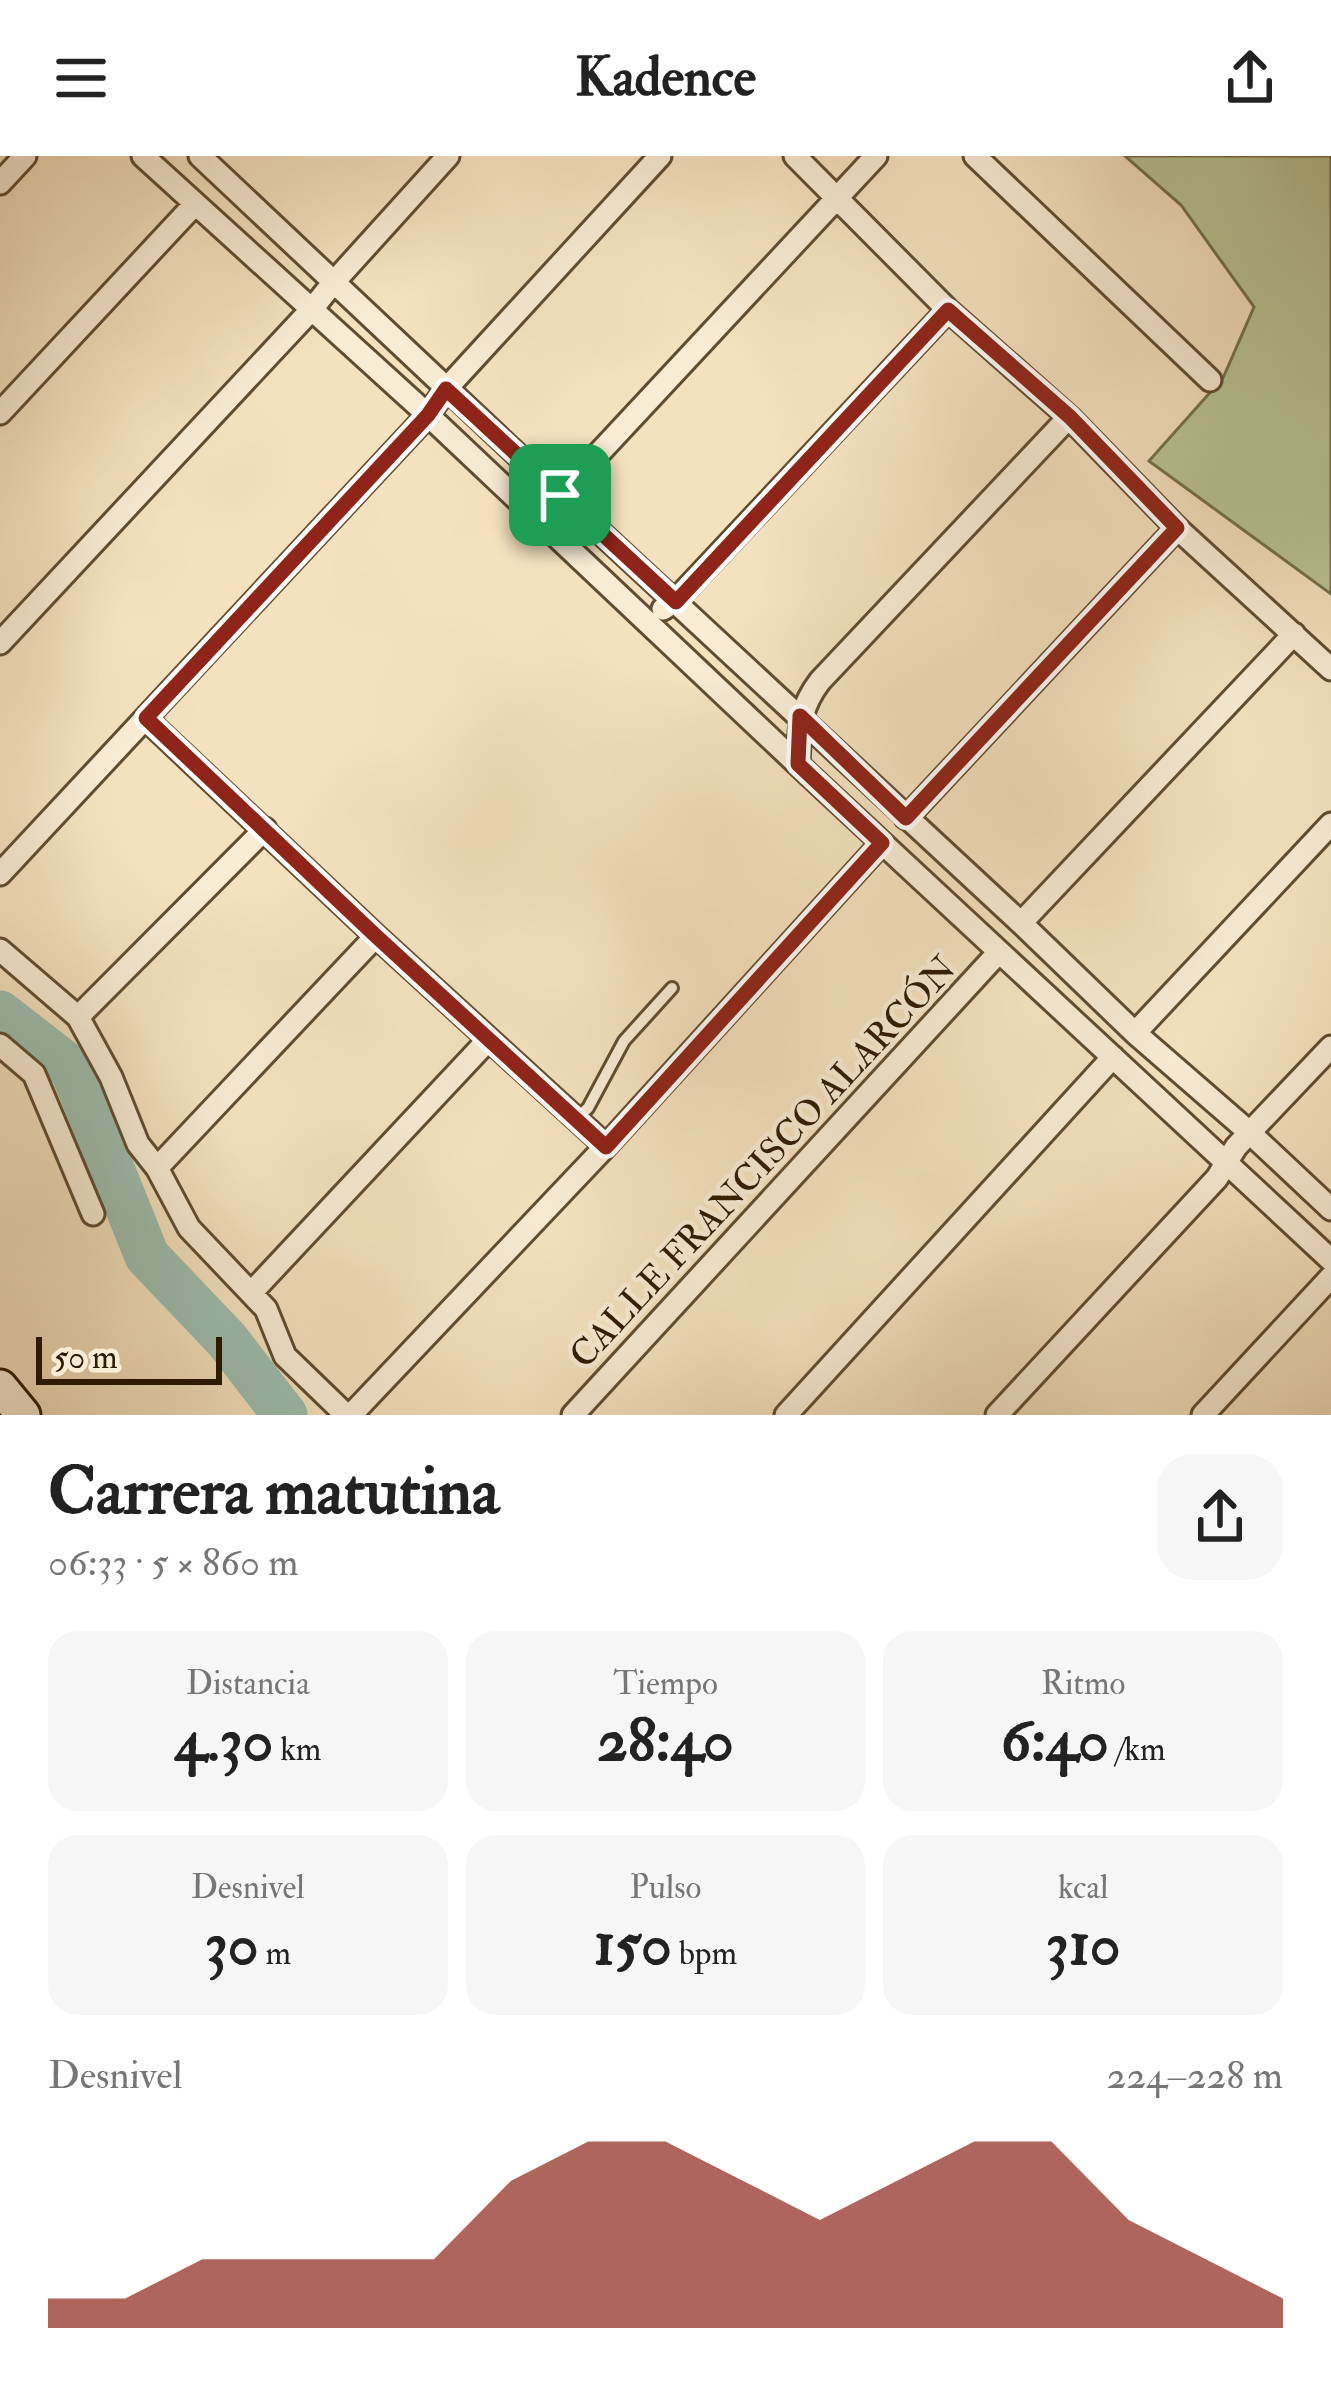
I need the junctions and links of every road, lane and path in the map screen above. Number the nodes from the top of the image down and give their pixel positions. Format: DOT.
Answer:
graph roads {
  1 [pos="25,156"];
  2 [pos="143,156"];
  3 [pos="200,156"];
  4 [pos="236,156"];
  5 [pos="448,156"];
  6 [pos="660,156"];
  7 [pos="795,156"];
  8 [pos="876,156"];
  9 [pos="975,156"];
  10 [pos="220,173"];
  11 [pos="0,183"];
  12 [pos="839,198"];
  13 [pos="195,204"];
  14 [pos="333,283"];
  15 [pos="312,309"];
  16 [pos="948,310"];
  17 [pos="1210,380"];
  18 [pos="446,389"];
  19 [pos="0,413"];
  20 [pos="428,415"];
  21 [pos="1070,417"];
  22 [pos="560,495"];
  23 [pos="1177,528"];
  24 [pos="676,602"];
  25 [pos="646,621"];
  26 [pos="1294,634"];
  27 [pos="0,643"];
  28 [pos="1331,669"];
  29 [pos="800,716"];
  30 [pos="146,718"];
  31 [pos="798,764"];
  32 [pos="906,818"];
  33 [pos="1331,824"];
  34 [pos="265,830"];
  35 [pos="882,843"];
  36 [pos="0,874"];
  37 [pos="1022,922"];
  38 [pos="376,936"];
  39 [pos="0,950"];
  40 [pos="999,952"];
  41 [pos="671,988"];
  42 [pos="78,1017"];
  43 [pos="1135,1033"];
  44 [pos="489,1039"];
  45 [pos="0,1045"];
  46 [pos="1331,1047"];
  47 [pos="1112,1057"];
  48 [pos="576,1119"];
  49 [pos="1250,1132"];
  50 [pos="606,1147"];
  51 [pos="1227,1161"];
  52 [pos="157,1168"];
  53 [pos="1331,1209"];
  54 [pos="93,1214"];
  55 [pos="1331,1260"];
  56 [pos="1331,1277"];
  57 [pos="252,1292"];
  58 [pos="0,1388"];
  59 [pos="22,1415"];
  60 [pos="348,1415"];
  61 [pos="573,1415"];
  62 [pos="786,1415"];
  63 [pos="997,1415"];
  64 [pos="1203,1415"];
  1 -- 11 [label="street"];
  2 -- 13 [label="street"];
  3 -- 10 [label="street"];
  4 -- 10 [label="street"];
  5 -- 14 [label="street"];
  6 -- 18 [label="street"];
  7 -- 12 [label="street"];
  8 -- 12 [label="street"];
  9 -- 17 [label="street"];
  10 -- 14 [label="street"];
  12 -- 16 [label="street"];
  12 -- 22 [label="street"];
  13 -- 15 [label="street"];
  13 -- 19 [label="street"];
  14 -- 15 [label="street"];
  14 -- 18 [label="street"];
  15 -- 20 [label="street"];
  15 -- 27 [label="street"];
  16 -- 21 [label="street"];
  16 -- 24 [label="street"];
  18 -- 20 [label="street"];
  18 -- 22 [label="street"];
  20 -- 25 [label="street"];
  20 -- 30 [label="street"];
  21 -- 23 [label="street"];
  21 -- 29 [label="street"];
  22 -- 24 [label="street"];
  23 -- 26 [label="street"];
  23 -- 32 [label="street"];
  24 -- 25 [label="street"];
  24 -- 29 [label="street"];
  25 -- 31 [label="street"];
  26 -- 28 [label="street"];
  26 -- 37 [label="street"];
  29 -- 31 [label="street"];
  29 -- 32 [label="street"];
  30 -- 34 [label="street"];
  30 -- 36 [label="street"];
  31 -- 35 [label="street"];
  32 -- 37 [label="street"];
  33 -- 43 [label="street"];
  34 -- 38 [label="street"];
  34 -- 42 [label="street"];
  35 -- 40 [label="street"];
  35 -- 50 [label="street"];
  37 -- 43 [label="street"];
  38 -- 44 [label="street"];
  38 -- 52 [label="street"];
  39 -- 42 [label="street"];
  40 -- 47 [label="street"];
  40 -- 61 [label="street, CALLE FRANCISCO ALARCÓN"];
  41 -- 48 [label="lane"];
  42 -- 52 [label="street"];
  43 -- 49 [label="street"];
  44 -- 48 [label="street"];
  44 -- 57 [label="street"];
  45 -- 54 [label="street"];
  46 -- 49 [label="street"];
  47 -- 51 [label="street"];
  47 -- 62 [label="street"];
  48 -- 50 [label="street"];
  49 -- 51 [label="street"];
  49 -- 53 [label="street"];
  50 -- 60 [label="street"];
  51 -- 55 [label="street"];
  51 -- 63 [label="street"];
  52 -- 57 [label="street"];
  56 -- 64 [label="street"];
  57 -- 60 [label="street"];
  58 -- 59 [label="street"];
}
